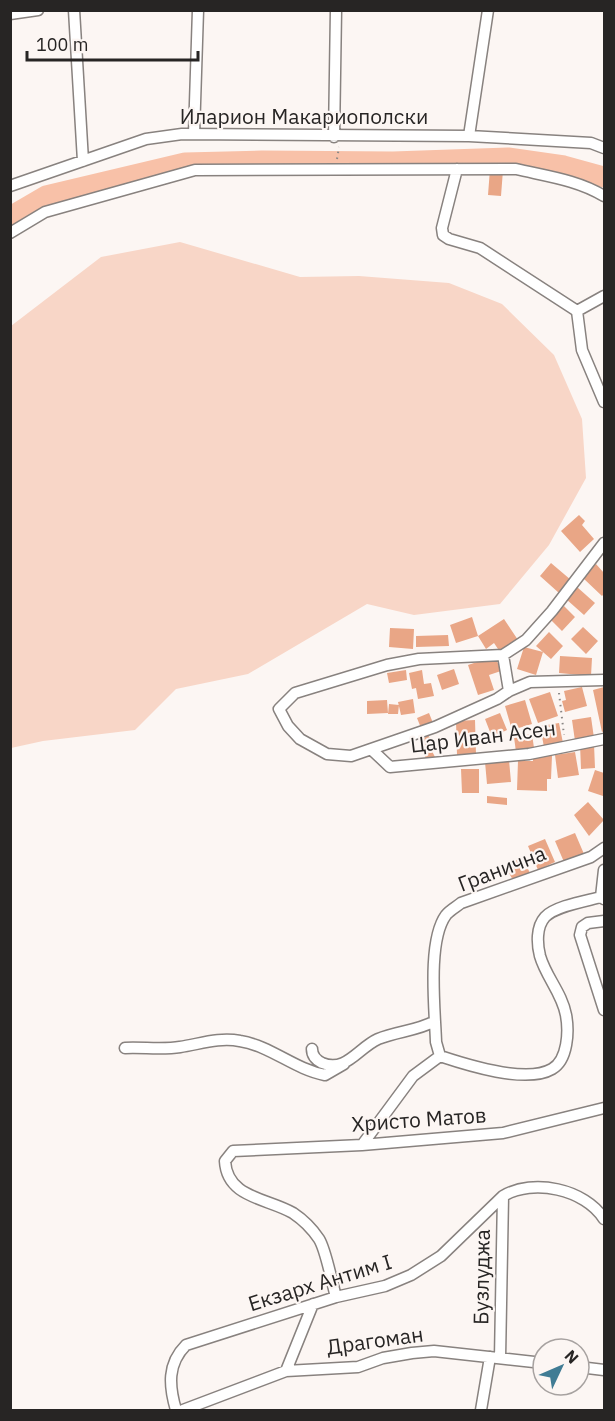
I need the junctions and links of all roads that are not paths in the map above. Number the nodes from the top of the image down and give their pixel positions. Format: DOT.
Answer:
graph roads {
  1 [pos="38,10"];
  2 [pos="74,10"];
  3 [pos="198,10"];
  4 [pos="336,10"];
  5 [pos="488,10"];
  6 [pos="10,14"];
  7 [pos="194,134"];
  8 [pos="469,136"];
  9 [pos="337,140"];
  10 [pos="604,148"];
  11 [pos="83,161"];
  12 [pos="457,169"];
  13 [pos="10,186"];
  14 [pos="604,196"];
  15 [pos="10,233"];
  16 [pos="604,296"];
  17 [pos="577,311"];
  18 [pos="604,402"];
  19 [pos="604,543"];
  20 [pos="502,655"];
  21 [pos="604,680"];
  22 [pos="509,691"];
  23 [pos="604,739"];
  24 [pos="372,750"];
  25 [pos="604,848"];
  26 [pos="604,870"];
  27 [pos="603,898"];
  28 [pos="604,921"];
  29 [pos="604,1010"];
  30 [pos="435,1021"];
  31 [pos="125,1047"];
  32 [pos="312,1049"];
  33 [pos="440,1056"];
  34 [pos="344,1064"];
  35 [pos="604,1108"];
  36 [pos="362,1144"];
  37 [pos="503,1196"];
  38 [pos="604,1220"];
  39 [pos="336,1297"];
  40 [pos="313,1304"];
  41 [pos="495,1357"];
  42 [pos="531,1362"];
  43 [pos="286,1371"];
  44 [pos="176,1410"];
  45 [pos="183,1410"];
  46 [pos="481,1410"];
  1 -- 6 [label="street"];
  2 -- 11 [label="street"];
  3 -- 7 [label="street"];
  4 -- 9 [label="street"];
  5 -- 8 [label="street"];
  7 -- 9 [label="street, Иларион Макариополски"];
  7 -- 11 [label="street, Иларион Макариополски"];
  8 -- 9 [label="street, Иларион Макариополски"];
  8 -- 10 [label="street, Иларион Макариополски"];
  11 -- 13 [label="street, Иларион Макариополски"];
  12 -- 14 [label="street"];
  12 -- 15 [label="street"];
  12 -- 17 [label="street"];
  16 -- 17 [label="street"];
  17 -- 18 [label="street"];
  19 -- 20 [label="street"];
  20 -- 22 [label="street"];
  20 -- 24 [label="street"];
  21 -- 22 [label="street"];
  22 -- 24 [label="street"];
  23 -- 24 [label="street, Цар Иван Асен"];
  25 -- 30 [label="street, Гранична"];
  26 -- 27 [label="street"];
  27 -- 33 [label="street"];
  28 -- 29 [label="street"];
  30 -- 33 [label="street, Гранична"];
  30 -- 34 [label="street"];
  31 -- 34 [label="street"];
  32 -- 34 [label="street"];
  33 -- 36 [label="street"];
  35 -- 36 [label="street, Христо Матов"];
  36 -- 39 [label="street, Христо Матов"];
  37 -- 38 [label="street, Екзарх Антим I"];
  37 -- 39 [label="street, Екзарх Антим I"];
  37 -- 41 [label="street, Бузлуджа"];
  39 -- 40 [label="street, Екзарх Антим I"];
  40 -- 43 [label="street"];
  40 -- 44 [label="street, Екзарх Антим I"];
  41 -- 42 [label="street, Драгоман"];
  41 -- 43 [label="street, Драгоман"];
  41 -- 46 [label="street, Бузлуджа"];
  43 -- 45 [label="street, Драгоман"];
}
